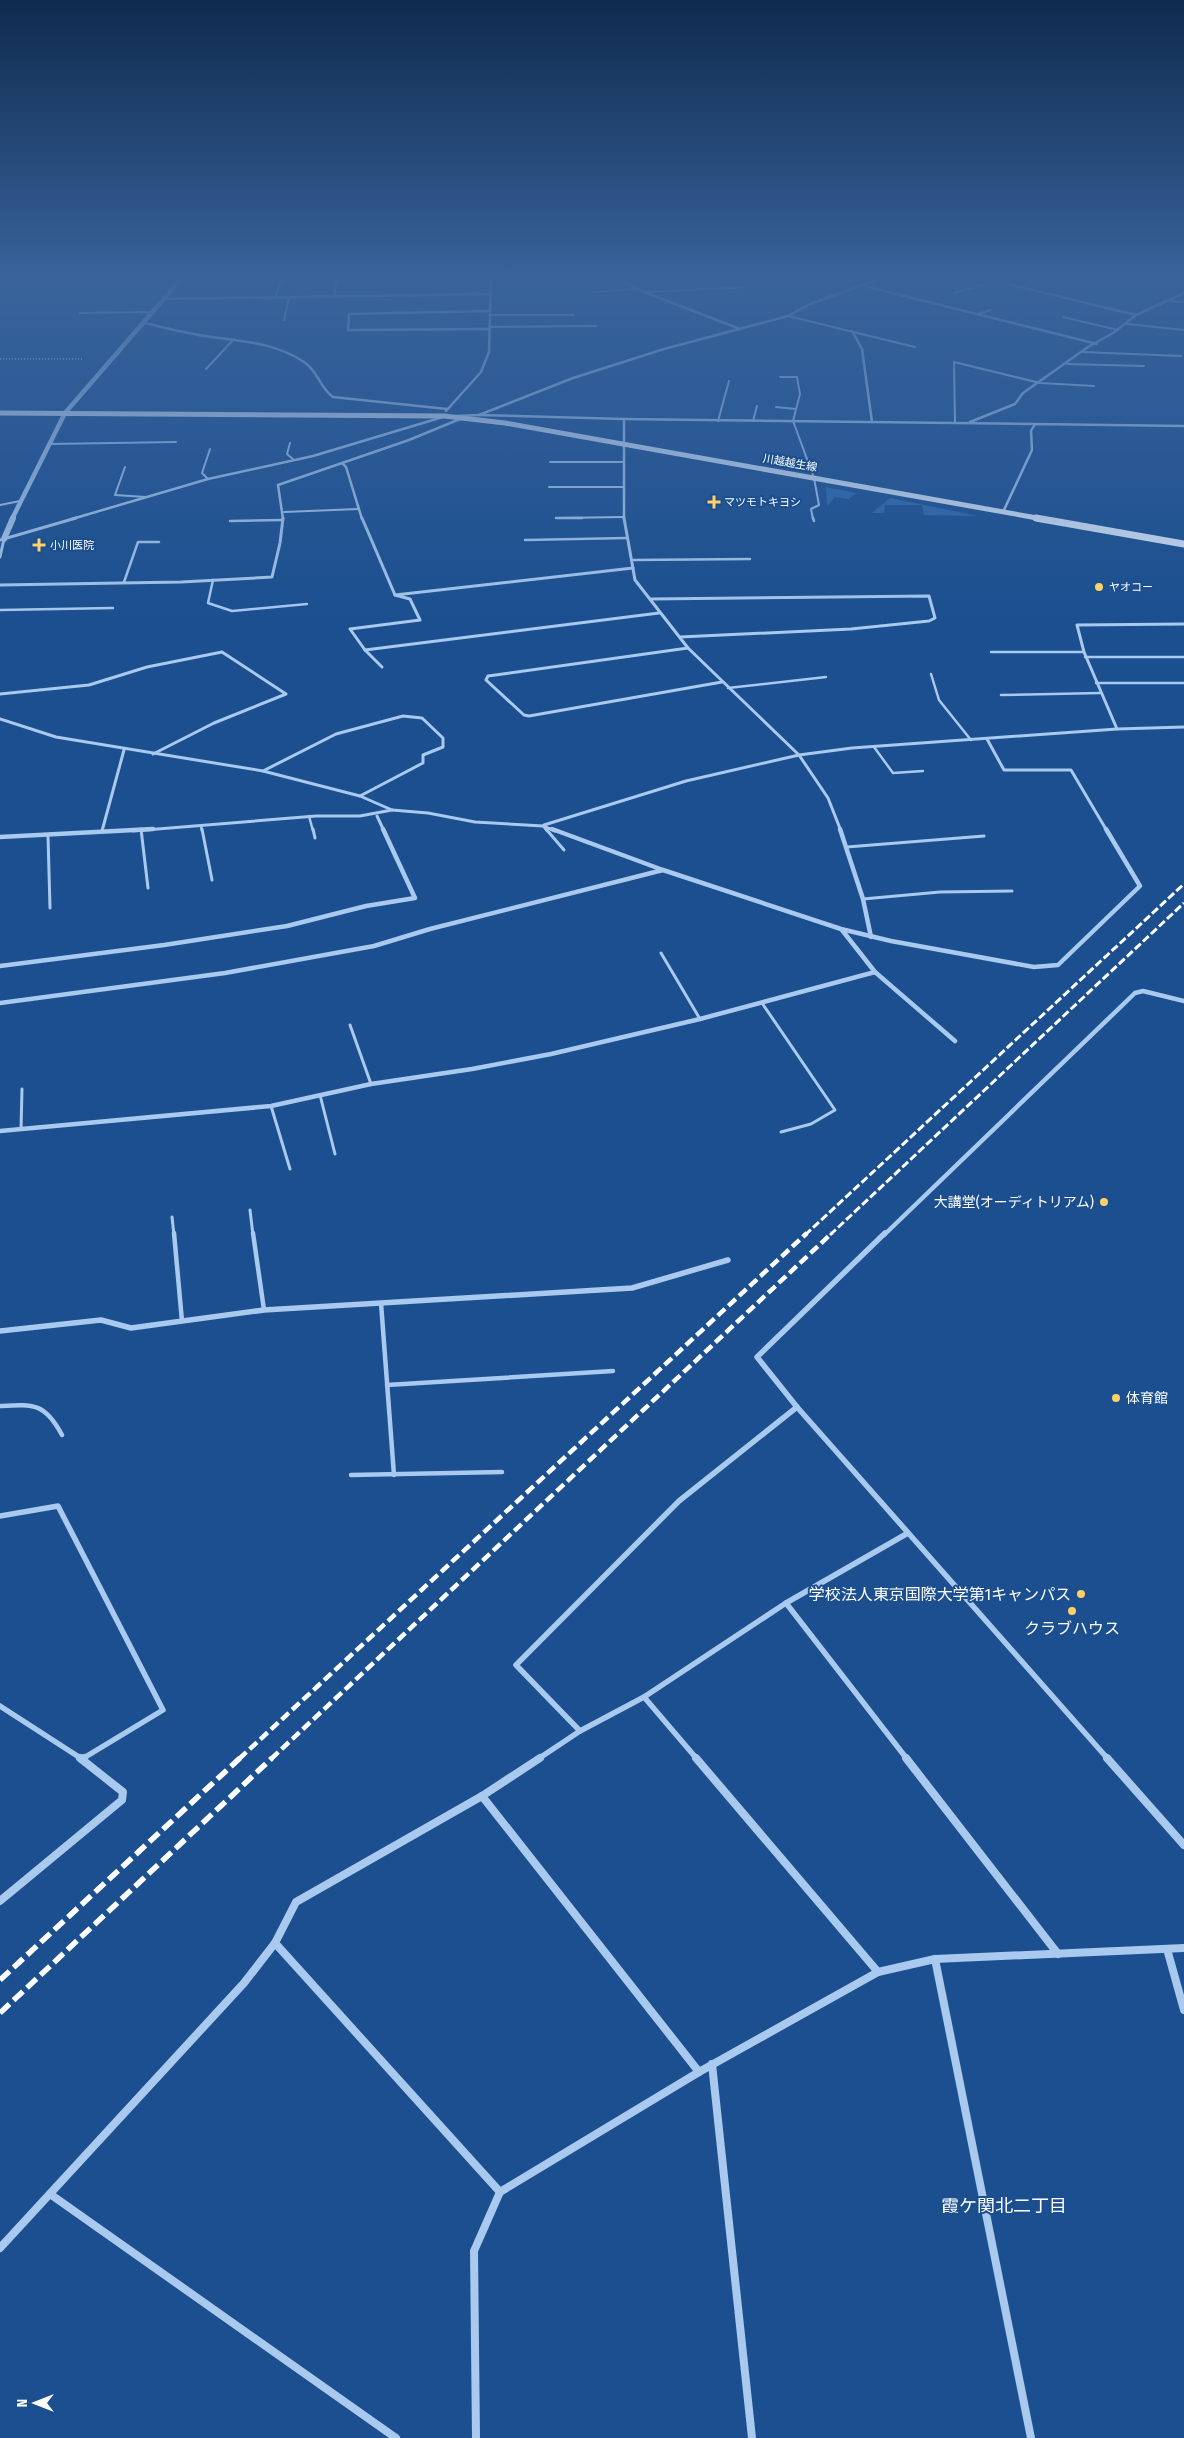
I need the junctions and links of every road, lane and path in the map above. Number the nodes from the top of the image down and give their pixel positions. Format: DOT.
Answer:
graph roads {
  1 [pos="84,392"];
  2 [pos="326,392"];
  3 [pos="463,392"];
  4 [pos="539,392"];
  5 [pos="726,392"];
  6 [pos="800,392"];
  7 [pos="868,392"];
  8 [pos="954,392"];
  9 [pos="1025,392"];
  10 [pos="757,406"];
  11 [pos="776,407"];
  12 [pos="447,409"];
  13 [pos="796,409"];
  14 [pos="0,413"];
  15 [pos="65,413"];
  16 [pos="479,415"];
  17 [pos="444,416"];
  18 [pos="460,419"];
  19 [pos="624,419"];
  20 [pos="753,420"];
  21 [pos="718,421"];
  22 [pos="793,421"];
  23 [pos="872,422"];
  24 [pos="954,423"];
  25 [pos="968,423"];
  26 [pos="1035,424"];
  27 [pos="1184,426"];
  28 [pos="176,442"];
  29 [pos="290,443"];
  30 [pos="623,443"];
  31 [pos="49,444"];
  32 [pos="210,449"];
  33 [pos="294,460"];
  34 [pos="550,462"];
  35 [pos="623,462"];
  36 [pos="342,463"];
  37 [pos="125,467"];
  38 [pos="814,478"];
  39 [pos="208,479"];
  40 [pos="549,487"];
  41 [pos="623,487"];
  42 [pos="146,497"];
  43 [pos="20,501"];
  44 [pos="0,505"];
  45 [pos="358,510"];
  46 [pos="284,512"];
  47 [pos="1003,512"];
  48 [pos="624,517"];
  49 [pos="556,518"];
  50 [pos="283,520"];
  51 [pos="230,521"];
  52 [pos="814,521"];
  53 [pos="627,538"];
  54 [pos="2,539"];
  55 [pos="525,540"];
  56 [pos="159,542"];
  57 [pos="1184,544"];
  58 [pos="0,557"];
  59 [pos="750,558"];
  60 [pos="632,560"];
  61 [pos="633,568"];
  62 [pos="213,580"];
  63 [pos="124,582"];
  64 [pos="0,585"];
  65 [pos="395,595"];
  66 [pos="651,599"];
  67 [pos="307,604"];
  68 [pos="113,608"];
  69 [pos="0,610"];
  70 [pos="659,613"];
  71 [pos="1184,624"];
  72 [pos="680,637"];
  73 [pos="688,648"];
  74 [pos="365,650"];
  75 [pos="991,652"];
  76 [pos="1084,655"];
  77 [pos="1184,657"];
  78 [pos="382,668"];
  79 [pos="930,674"];
  80 [pos="826,677"];
  81 [pos="722,682"];
  82 [pos="1096,683"];
  83 [pos="1184,683"];
  84 [pos="728,688"];
  85 [pos="1100,693"];
  86 [pos="0,694"];
  87 [pos="1001,695"];
  88 [pos="0,719"];
  89 [pos="1184,727"];
  90 [pos="1117,729"];
  91 [pos="987,739"];
  92 [pos="971,740"];
  93 [pos="874,746"];
  94 [pos="124,750"];
  95 [pos="153,754"];
  96 [pos="799,755"];
  97 [pos="263,771"];
  98 [pos="923,771"];
  99 [pos="360,796"];
  100 [pos="392,810"];
  101 [pos="309,816"];
  102 [pos="377,816"];
  103 [pos="201,826"];
  104 [pos="543,826"];
  105 [pos="141,829"];
  106 [pos="102,831"];
  107 [pos="48,836"];
  108 [pos="984,836"];
  109 [pos="0,837"];
  110 [pos="315,838"];
  111 [pos="847,847"];
  112 [pos="564,850"];
  113 [pos="663,870"];
  114 [pos="212,880"];
  115 [pos="148,888"];
  116 [pos="1012,891"];
  117 [pos="864,899"];
  118 [pos="50,908"];
  119 [pos="841,929"];
  120 [pos="872,937"];
  121 [pos="661,953"];
  122 [pos="0,966"];
  123 [pos="875,972"];
  124 [pos="1184,1001"];
  125 [pos="0,1003"];
  126 [pos="762,1003"];
  127 [pos="700,1018"];
  128 [pos="350,1025"];
  129 [pos="956,1041"];
  130 [pos="371,1084"];
  131 [pos="22,1089"];
  132 [pos="320,1095"];
  133 [pos="270,1106"];
  134 [pos="21,1129"];
  135 [pos="0,1131"];
  136 [pos="780,1132"];
  137 [pos="336,1154"];
  138 [pos="290,1169"];
  139 [pos="250,1210"];
  140 [pos="172,1217"];
  141 [pos="728,1260"];
  142 [pos="381,1303"];
  143 [pos="264,1310"];
  144 [pos="182,1321"];
  145 [pos="0,1331"];
  146 [pos="613,1371"];
  147 [pos="387,1385"];
  148 [pos="0,1406"];
  149 [pos="797,1407"];
  150 [pos="62,1435"];
  151 [pos="502,1472"];
  152 [pos="351,1475"];
  153 [pos="394,1475"];
  154 [pos="0,1516"];
  155 [pos="908,1533"];
  156 [pos="786,1604"];
  157 [pos="644,1697"];
  158 [pos="0,1706"];
  159 [pos="580,1731"];
  160 [pos="82,1759"];
  161 [pos="482,1796"];
  162 [pos="1184,1846"];
  163 [pos="0,1901"];
  164 [pos="275,1943"];
  165 [pos="1184,1948"];
  166 [pos="1167,1949"];
  167 [pos="1058,1954"];
  168 [pos="935,1959"];
  169 [pos="878,1972"];
  170 [pos="1184,2010"];
  171 [pos="712,2064"];
  172 [pos="700,2072"];
  173 [pos="500,2192"];
  174 [pos="50,2194"];
  175 [pos="0,2248"];
  176 [pos="396,2438"];
  177 [pos="476,2438"];
  178 [pos="752,2438"];
  179 [pos="1030,2438"];
  1 -- 15 [label="street"];
  2 -- 12 [label="street"];
  3 -- 12 [label="street"];
  4 -- 16 [label="street"];
  5 -- 21 [label="lane"];
  6 -- 13 [label="lane"];
  7 -- 23 [label="street"];
  8 -- 24 [label="lane"];
  9 -- 25 [label="street"];
  10 -- 20 [label="lane"];
  11 -- 13 [label="lane"];
  12 -- 17 [label="street"];
  13 -- 22 [label="lane"];
  14 -- 15 [label="main road, 川越越生線"];
  15 -- 17 [label="main road, 川越越生線"];
  15 -- 31 [label="street"];
  16 -- 17 [label="street"];
  16 -- 19 [label="street"];
  17 -- 18 [label="main road, 川越越生線"];
  17 -- 33 [label="street"];
  18 -- 30 [label="main road, 川越越生線"];
  18 -- 36 [label="street"];
  19 -- 21 [label="street"];
  19 -- 30 [label="street"];
  20 -- 21 [label="street"];
  20 -- 22 [label="street"];
  22 -- 23 [label="street"];
  22 -- 38 [label="lane"];
  23 -- 24 [label="street"];
  24 -- 25 [label="street"];
  25 -- 26 [label="street"];
  26 -- 27 [label="street"];
  26 -- 47 [label="street"];
  28 -- 31 [label="lane"];
  29 -- 33 [label="lane"];
  30 -- 35 [label="street"];
  30 -- 38 [label="main road, 川越越生線"];
  31 -- 43 [label="street"];
  32 -- 39 [label="lane"];
  33 -- 39 [label="street"];
  34 -- 35 [label="lane"];
  35 -- 41 [label="street"];
  36 -- 45 [label="street"];
  36 -- 46 [label="street"];
  37 -- 42 [label="lane"];
  38 -- 47 [label="main road, 川越越生線"];
  38 -- 52 [label="lane"];
  39 -- 42 [label="street"];
  40 -- 41 [label="lane"];
  41 -- 48 [label="street"];
  42 -- 54 [label="street"];
  43 -- 44 [label="lane"];
  43 -- 54 [label="street"];
  45 -- 46 [label="lane"];
  45 -- 65 [label="street"];
  46 -- 50 [label="street"];
  47 -- 57 [label="main road, 川越越生線"];
  48 -- 49 [label="lane"];
  48 -- 53 [label="street"];
  50 -- 51 [label="lane"];
  50 -- 62 [label="street"];
  53 -- 55 [label="lane"];
  53 -- 60 [label="street"];
  54 -- 58 [label="street"];
  56 -- 63 [label="lane"];
  59 -- 60 [label="lane"];
  60 -- 61 [label="street"];
  61 -- 65 [label="street"];
  61 -- 66 [label="street"];
  62 -- 63 [label="street"];
  62 -- 67 [label="lane"];
  63 -- 64 [label="street"];
  65 -- 74 [label="street"];
  66 -- 70 [label="street"];
  66 -- 72 [label="street"];
  68 -- 69 [label="lane"];
  70 -- 72 [label="street"];
  70 -- 74 [label="street"];
  71 -- 76 [label="street"];
  72 -- 73 [label="street"];
  73 -- 81 [label="street"];
  73 -- 81 [label="street"];
  74 -- 78 [label="street"];
  75 -- 76 [label="lane"];
  76 -- 77 [label="lane"];
  76 -- 82 [label="street"];
  79 -- 92 [label="lane"];
  80 -- 84 [label="lane"];
  81 -- 84 [label="street"];
  82 -- 83 [label="lane"];
  82 -- 85 [label="street"];
  84 -- 96 [label="street"];
  85 -- 87 [label="lane"];
  85 -- 90 [label="street"];
  86 -- 95 [label="street"];
  88 -- 94 [label="street"];
  89 -- 90 [label="street"];
  90 -- 91 [label="street"];
  91 -- 92 [label="street"];
  91 -- 120 [label="street"];
  92 -- 93 [label="street"];
  93 -- 96 [label="street"];
  93 -- 98 [label="lane"];
  94 -- 95 [label="street"];
  94 -- 106 [label="street"];
  95 -- 97 [label="street"];
  96 -- 104 [label="street"];
  96 -- 111 [label="street"];
  97 -- 99 [label="street"];
  97 -- 99 [label="street"];
  99 -- 100 [label="street"];
  100 -- 102 [label="street"];
  100 -- 104 [label="street"];
  101 -- 102 [label="street"];
  101 -- 103 [label="street"];
  101 -- 110 [label="lane"];
  102 -- 122 [label="street"];
  103 -- 105 [label="street"];
  103 -- 114 [label="lane"];
  104 -- 112 [label="lane"];
  104 -- 113 [label="street"];
  105 -- 106 [label="street"];
  105 -- 115 [label="lane"];
  106 -- 107 [label="street"];
  107 -- 109 [label="street"];
  107 -- 118 [label="lane"];
  108 -- 111 [label="lane"];
  111 -- 117 [label="street"];
  113 -- 119 [label="street"];
  113 -- 125 [label="street"];
  116 -- 117 [label="lane"];
  117 -- 120 [label="street"];
  119 -- 120 [label="street"];
  119 -- 123 [label="street"];
  121 -- 127 [label="lane"];
  123 -- 126 [label="street"];
  123 -- 129 [label="street"];
  124 -- 149 [label="street"];
  126 -- 127 [label="street"];
  126 -- 136 [label="lane"];
  127 -- 130 [label="street"];
  128 -- 130 [label="lane"];
  130 -- 132 [label="street"];
  131 -- 134 [label="lane"];
  132 -- 133 [label="street"];
  132 -- 137 [label="lane"];
  133 -- 134 [label="street"];
  133 -- 138 [label="lane"];
  134 -- 135 [label="street"];
  139 -- 143 [label="lane"];
  140 -- 144 [label="lane"];
  141 -- 142 [label="street"];
  142 -- 143 [label="street"];
  142 -- 147 [label="lane"];
  143 -- 144 [label="street"];
  144 -- 145 [label="street"];
  146 -- 147 [label="lane"];
  147 -- 153 [label="lane"];
  148 -- 150 [label="lane"];
  149 -- 155 [label="street"];
  149 -- 159 [label="street"];
  151 -- 153 [label="lane"];
  152 -- 153 [label="lane"];
  154 -- 160 [label="street"];
  155 -- 156 [label="street"];
  155 -- 162 [label="street"];
  156 -- 157 [label="street"];
  156 -- 167 [label="street"];
  157 -- 159 [label="street"];
  157 -- 169 [label="street"];
  158 -- 160 [label="street"];
  159 -- 161 [label="street"];
  160 -- 163 [label="street"];
  161 -- 164 [label="street"];
  161 -- 172 [label="street"];
  164 -- 173 [label="street"];
  164 -- 174 [label="street"];
  165 -- 166 [label="street"];
  166 -- 167 [label="street"];
  166 -- 170 [label="street"];
  167 -- 168 [label="street"];
  168 -- 169 [label="street"];
  168 -- 179 [label="street"];
  169 -- 171 [label="street"];
  171 -- 172 [label="street"];
  171 -- 178 [label="street"];
  172 -- 173 [label="street"];
  173 -- 177 [label="street"];
  174 -- 175 [label="street"];
  174 -- 176 [label="street"];
}
